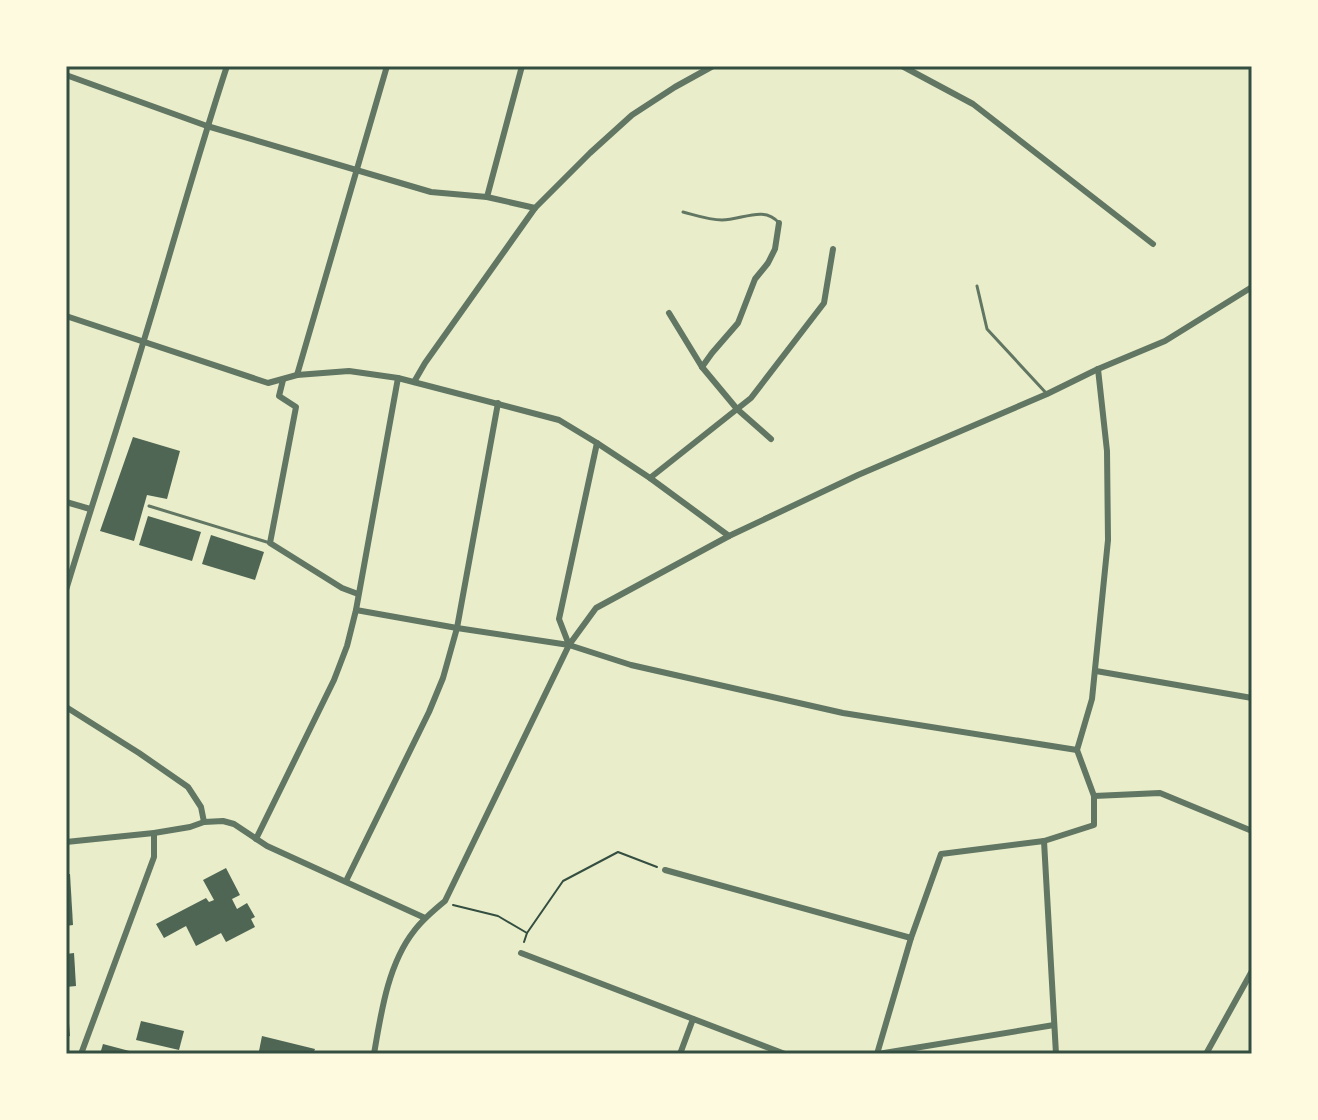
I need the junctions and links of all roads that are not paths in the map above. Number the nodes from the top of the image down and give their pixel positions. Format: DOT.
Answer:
graph roads {
  1 [pos="227,66"];
  2 [pos="387,66"];
  3 [pos="522,66"];
  4 [pos="713,66"];
  5 [pos="902,66"];
  6 [pos="66,75"];
  7 [pos="207,126"];
  8 [pos="357,170"];
  9 [pos="487,197"];
  10 [pos="535,208"];
  11 [pos="683,212"];
  12 [pos="779,223"];
  13 [pos="1153,244"];
  14 [pos="833,249"];
  15 [pos="977,286"];
  16 [pos="1252,287"];
  17 [pos="669,313"];
  18 [pos="66,316"];
  19 [pos="144,342"];
  20 [pos="702,367"];
  21 [pos="1098,369"];
  22 [pos="297,375"];
  23 [pos="398,378"];
  24 [pos="283,380"];
  25 [pos="414,382"];
  26 [pos="1047,394"];
  27 [pos="498,403"];
  28 [pos="737,409"];
  29 [pos="771,439"];
  30 [pos="597,443"];
  31 [pos="650,478"];
  32 [pos="66,502"];
  33 [pos="149,506"];
  34 [pos="90,509"];
  35 [pos="729,536"];
  36 [pos="270,543"];
  37 [pos="66,590"];
  38 [pos="358,594"];
  39 [pos="356,610"];
  40 [pos="457,628"];
  41 [pos="569,645"];
  42 [pos="1096,671"];
  43 [pos="1252,698"];
  44 [pos="66,707"];
  45 [pos="1077,750"];
  46 [pos="1094,796"];
  47 [pos="204,822"];
  48 [pos="1252,831"];
  49 [pos="154,833"];
  50 [pos="256,839"];
  51 [pos="1044,841"];
  52 [pos="66,842"];
  53 [pos="665,870"];
  54 [pos="346,881"];
  55 [pos="425,918"];
  56 [pos="911,938"];
  57 [pos="521,953"];
  58 [pos="1252,971"];
  59 [pos="693,1019"];
  60 [pos="1054,1025"];
  61 [pos="81,1054"];
  62 [pos="374,1054"];
  63 [pos="680,1054"];
  64 [pos="785,1054"];
  65 [pos="878,1054"];
  66 [pos="1056,1054"];
  67 [pos="1206,1054"];
  1 -- 7 [label="street"];
  2 -- 8 [label="street"];
  3 -- 9 [label="street"];
  4 -- 10 [label="street"];
  5 -- 13 [label="street"];
  6 -- 7 [label="street"];
  7 -- 8 [label="street"];
  7 -- 19 [label="street"];
  8 -- 9 [label="street"];
  8 -- 22 [label="street"];
  9 -- 10 [label="street"];
  10 -- 25 [label="street"];
  11 -- 12 [label="lane"];
  12 -- 20 [label="street"];
  14 -- 28 [label="street"];
  15 -- 26 [label="lane"];
  16 -- 21 [label="street"];
  17 -- 20 [label="street"];
  18 -- 19 [label="street"];
  19 -- 24 [label="street"];
  19 -- 34 [label="street"];
  20 -- 28 [label="street"];
  21 -- 26 [label="street"];
  21 -- 42 [label="street"];
  22 -- 23 [label="street"];
  22 -- 24 [label="street"];
  23 -- 25 [label="street"];
  23 -- 38 [label="street"];
  24 -- 36 [label="street"];
  25 -- 27 [label="street"];
  26 -- 35 [label="street"];
  27 -- 30 [label="street"];
  27 -- 40 [label="street"];
  28 -- 29 [label="street"];
  28 -- 31 [label="street"];
  30 -- 31 [label="street"];
  30 -- 41 [label="street"];
  31 -- 35 [label="street"];
  32 -- 34 [label="street"];
  33 -- 36 [label="lane"];
  34 -- 37 [label="street"];
  35 -- 41 [label="street"];
  36 -- 38 [label="street"];
  38 -- 39 [label="street"];
  39 -- 40 [label="street"];
  39 -- 50 [label="street"];
  40 -- 41 [label="street"];
  40 -- 54 [label="street"];
  41 -- 45 [label="street"];
  41 -- 55 [label="street"];
  42 -- 43 [label="street"];
  42 -- 45 [label="street"];
  44 -- 47 [label="street"];
  45 -- 46 [label="street"];
  46 -- 48 [label="street"];
  46 -- 51 [label="street"];
  47 -- 49 [label="street"];
  47 -- 50 [label="street"];
  49 -- 52 [label="street"];
  49 -- 61 [label="street"];
  50 -- 54 [label="street"];
  51 -- 56 [label="street"];
  51 -- 60 [label="street"];
  53 -- 56 [label="street"];
  54 -- 55 [label="street"];
  55 -- 62 [label="street"];
  56 -- 65 [label="street"];
  57 -- 59 [label="street"];
  58 -- 67 [label="street"];
  59 -- 63 [label="street"];
  59 -- 64 [label="street"];
  60 -- 65 [label="street"];
  60 -- 66 [label="street"];
}
